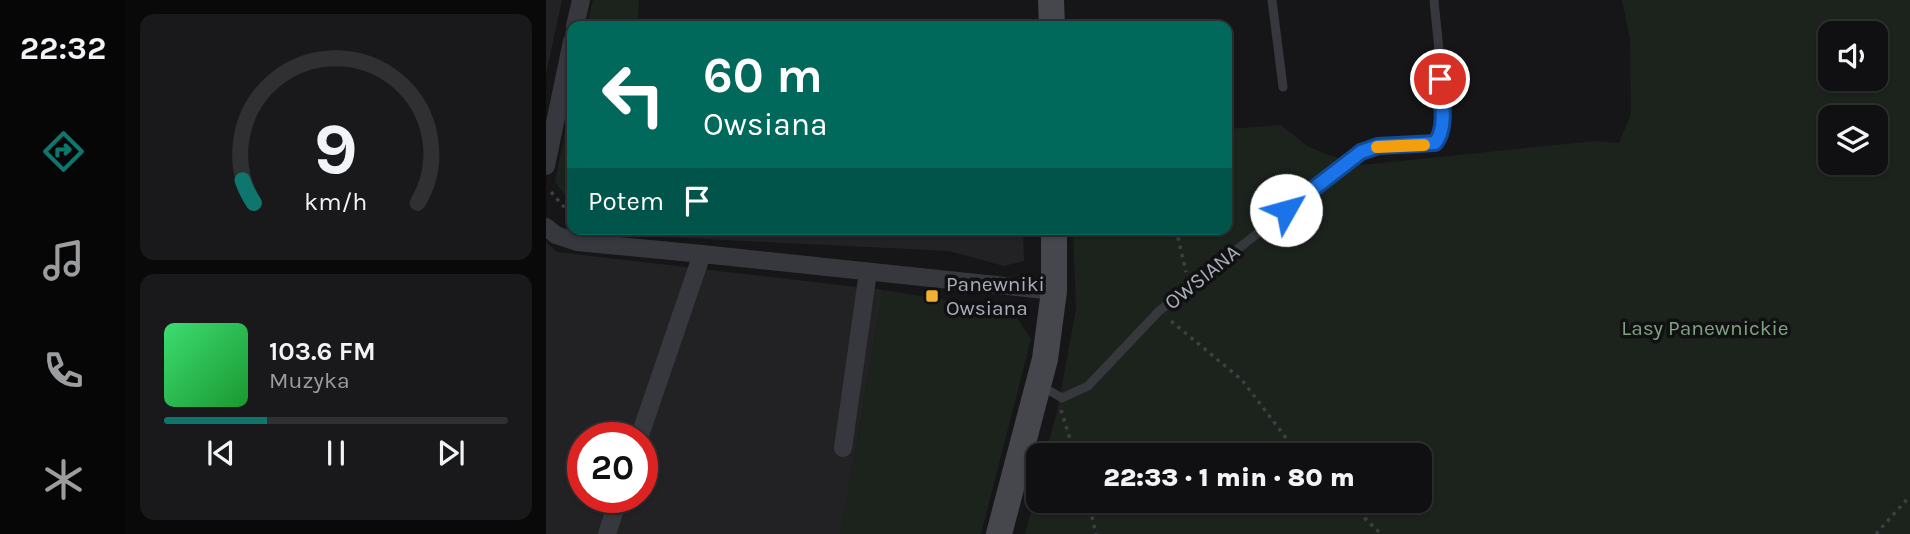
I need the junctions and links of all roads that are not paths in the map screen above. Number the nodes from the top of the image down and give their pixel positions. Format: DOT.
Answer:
graph roads {
  1 [pos="581,0"];
  2 [pos="1051,0"];
  3 [pos="1272,0"];
  4 [pos="1434,0"];
  5 [pos="576,21"];
  6 [pos="1052,21"];
  7 [pos="567,65"];
  8 [pos="1283,87"];
  9 [pos="546,166"];
  10 [pos="549,232"];
  11 [pos="1054,235"];
  12 [pos="702,254"];
  13 [pos="868,272"];
  14 [pos="1054,292"];
  15 [pos="1038,388"];
  16 [pos="644,422"];
  17 [pos="843,449"];
  18 [pos="614,513"];
  19 [pos="607,534"];
  20 [pos="999,534"];
  1 -- 5 [label="street"];
  2 -- 6 [label="street"];
  3 -- 8 [label="lane"];
  4 -- 15 [label="lane, OWSIANA"];
  7 -- 9 [label="street"];
  10 -- 12 [label="street"];
  11 -- 14 [label="street"];
  12 -- 13 [label="street"];
  12 -- 16 [label="street"];
  13 -- 14 [label="street"];
  13 -- 17 [label="street"];
  14 -- 15 [label="street"];
  15 -- 20 [label="street"];
  18 -- 19 [label="street"];
}
